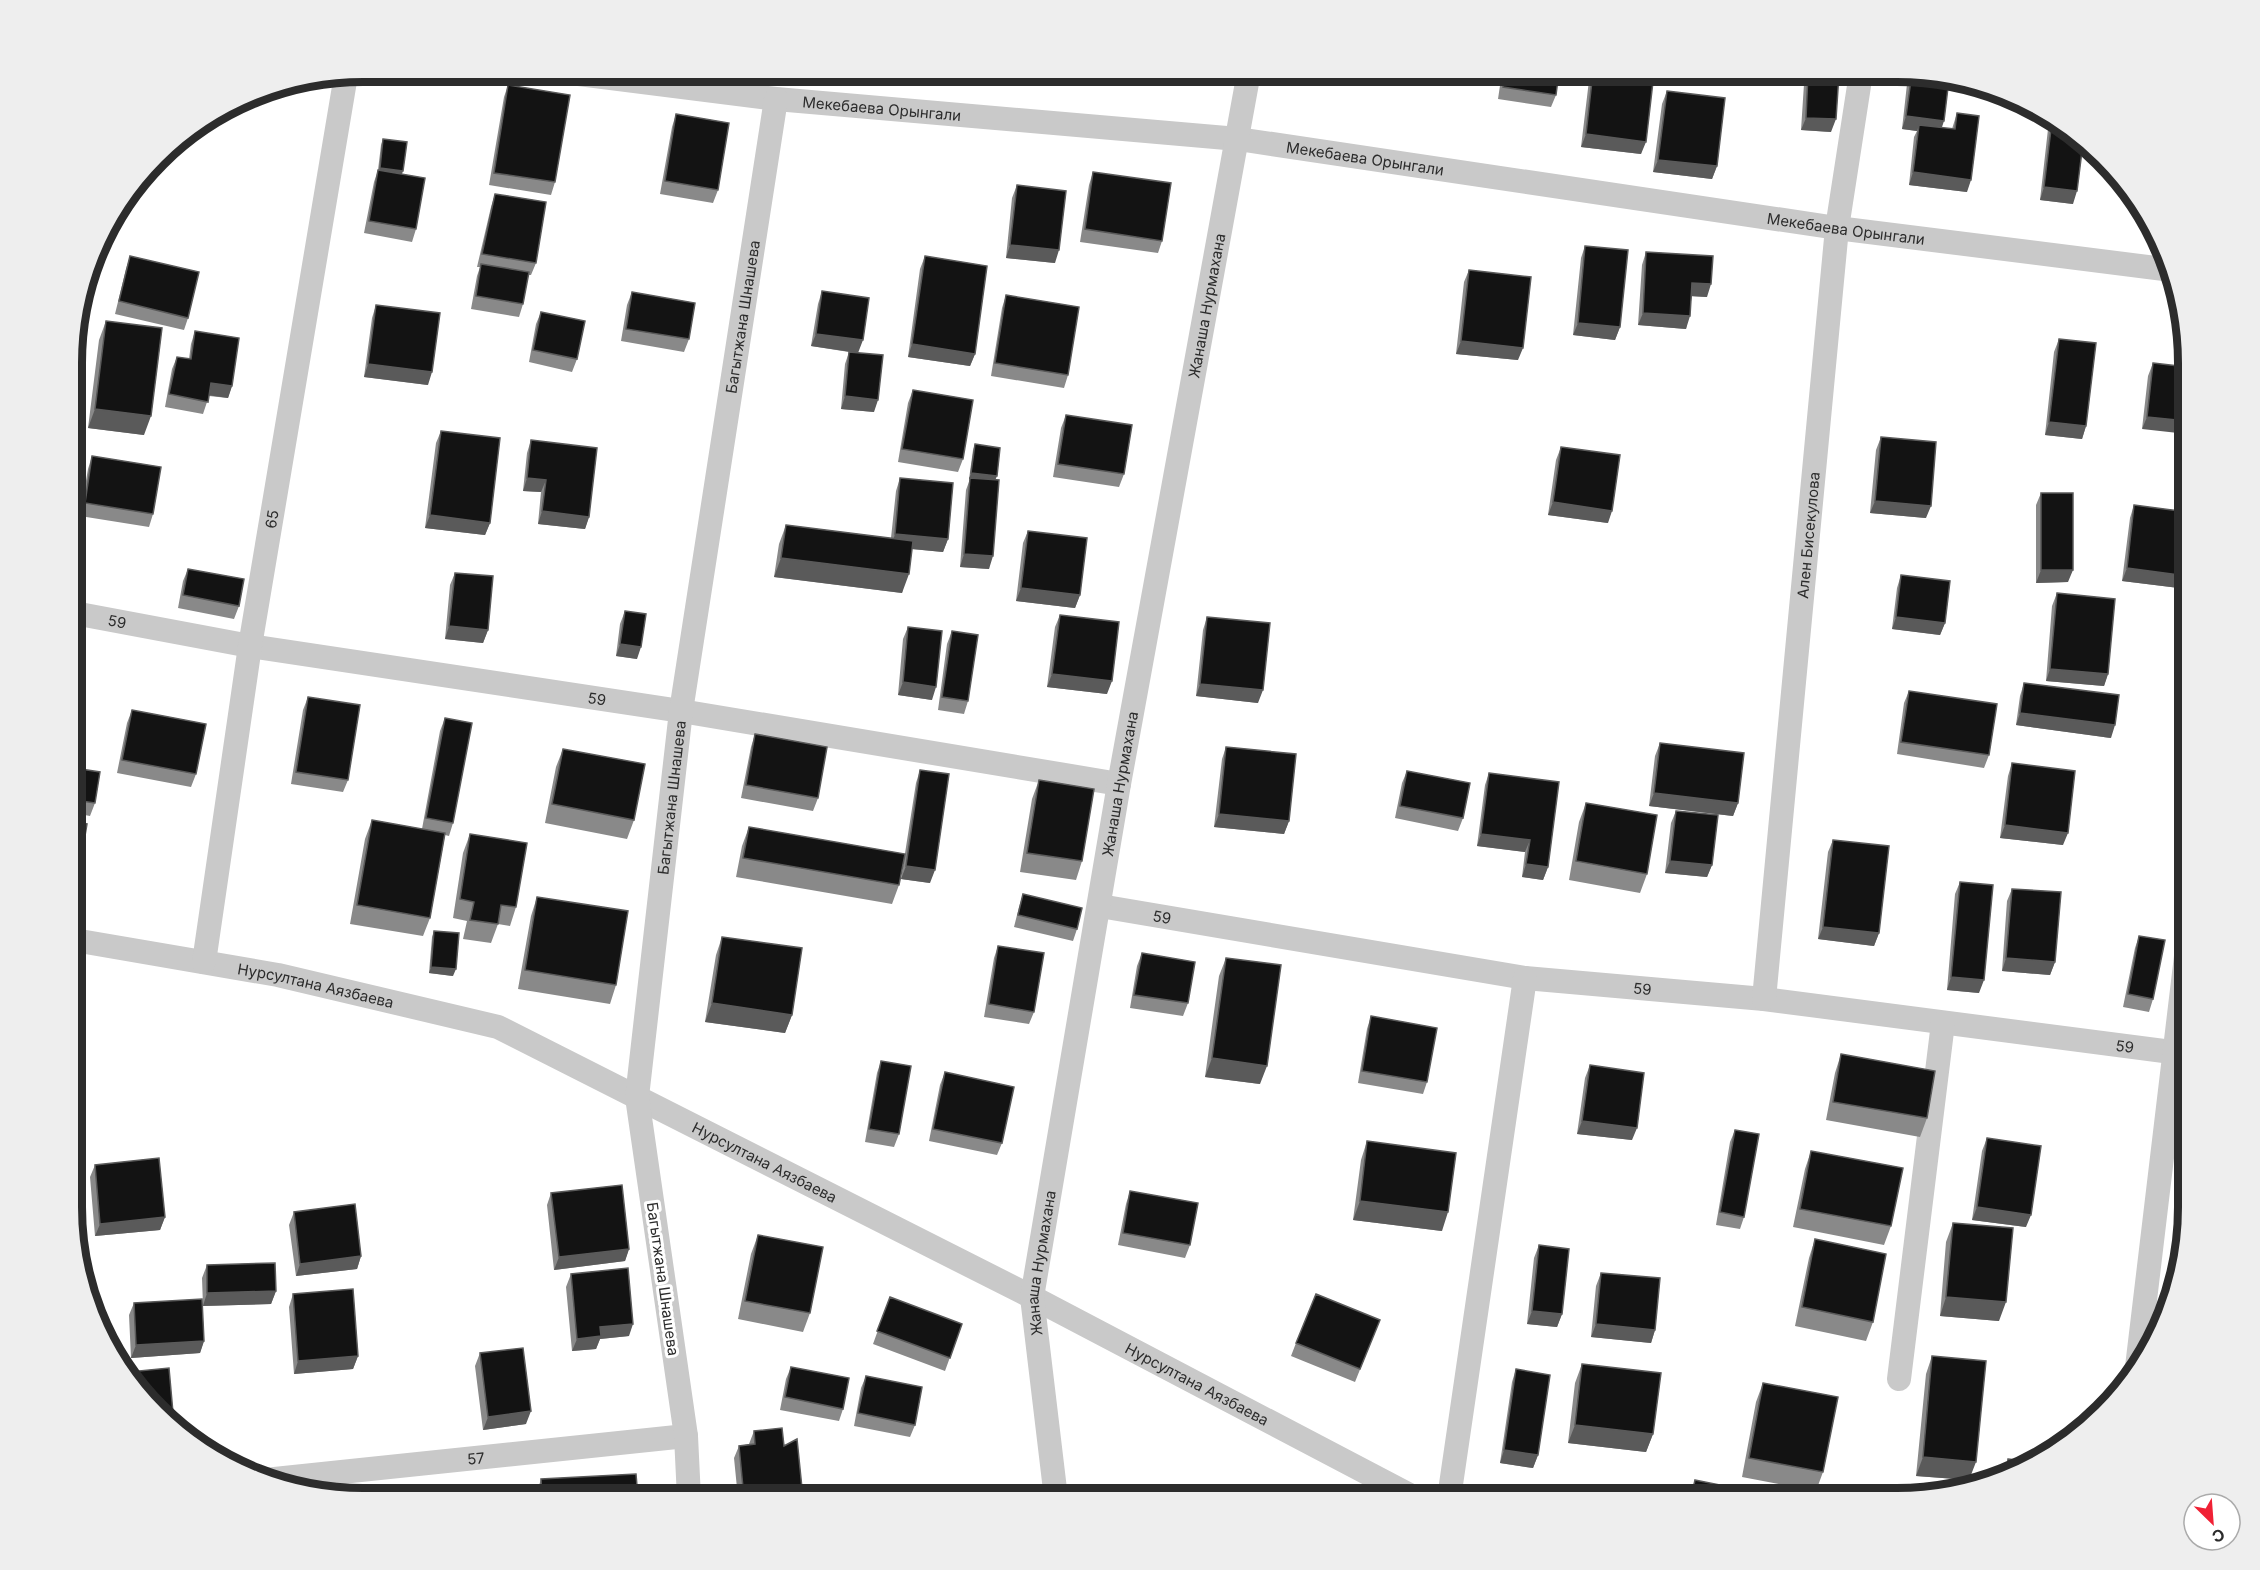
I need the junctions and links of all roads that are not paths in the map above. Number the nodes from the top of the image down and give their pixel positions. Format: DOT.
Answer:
graph roads {
  1 [pos="642,82"];
  2 [pos="1247,82"];
  3 [pos="1860,82"];
  4 [pos="345,83"];
  5 [pos="776,99"];
  6 [pos="1238,139"];
  7 [pos="1837,228"];
  8 [pos="2161,269"];
  9 [pos="82,614"];
  10 [pos="250,646"];
  11 [pos="681,711"];
  12 [pos="1119,784"];
  13 [pos="1100,906"];
  14 [pos="82,941"];
  15 [pos="204,962"];
  16 [pos="1525,978"];
  17 [pos="1764,999"];
  18 [pos="1943,1023"];
  19 [pos="2178,1054"];
  20 [pos="2178,1075"];
  21 [pos="637,1097"];
  22 [pos="1032,1297"];
  23 [pos="2140,1347"];
  24 [pos="1899,1379"];
  25 [pos="686,1436"];
  26 [pos="289,1477"];
  27 [pos="689,1488"];
  28 [pos="1055,1488"];
  29 [pos="1396,1488"];
  30 [pos="1450,1488"];
  1 -- 5 [label="street, Мекебаева Орынгали"];
  2 -- 6 [label="street, Жанаша Нурмахана"];
  3 -- 7 [label="street, Ален Бисекулова"];
  4 -- 10 [label="street, 65"];
  5 -- 6 [label="street, Мекебаева Орынгали"];
  5 -- 11 [label="street, Багытжана Шнашева"];
  6 -- 7 [label="street, Мекебаева Орынгали"];
  6 -- 12 [label="street, Жанаша Нурмахана"];
  7 -- 8 [label="street, Мекебаева Орынгали"];
  7 -- 17 [label="street, Ален Бисекулова"];
  9 -- 10 [label="street, 59"];
  10 -- 11 [label="street, 59"];
  10 -- 15 [label="street, 65"];
  11 -- 12 [label="street, 59"];
  11 -- 21 [label="street, Багытжана Шнашева"];
  12 -- 13 [label="street, Жанаша Нурмахана"];
  13 -- 16 [label="street, 59"];
  13 -- 22 [label="street, Жанаша Нурмахана"];
  14 -- 15 [label="street, Нурсултана Аязбаева"];
  15 -- 21 [label="street, Нурсултана Аязбаева"];
  16 -- 17 [label="street, 59"];
  16 -- 30 [label="street"];
  17 -- 18 [label="street, 59"];
  18 -- 19 [label="street, 59"];
  18 -- 24 [label="street"];
  20 -- 23 [label="street"];
  21 -- 22 [label="street, Нурсултана Аязбаева"];
  21 -- 25 [label="street, Багытжана Шнашева"];
  22 -- 28 [label="street, Жанаша Нурмахана"];
  22 -- 29 [label="street, Нурсултана Аязбаева"];
  25 -- 26 [label="street, 57"];
  25 -- 27 [label="street, Багытжана Шнашева"];
}
